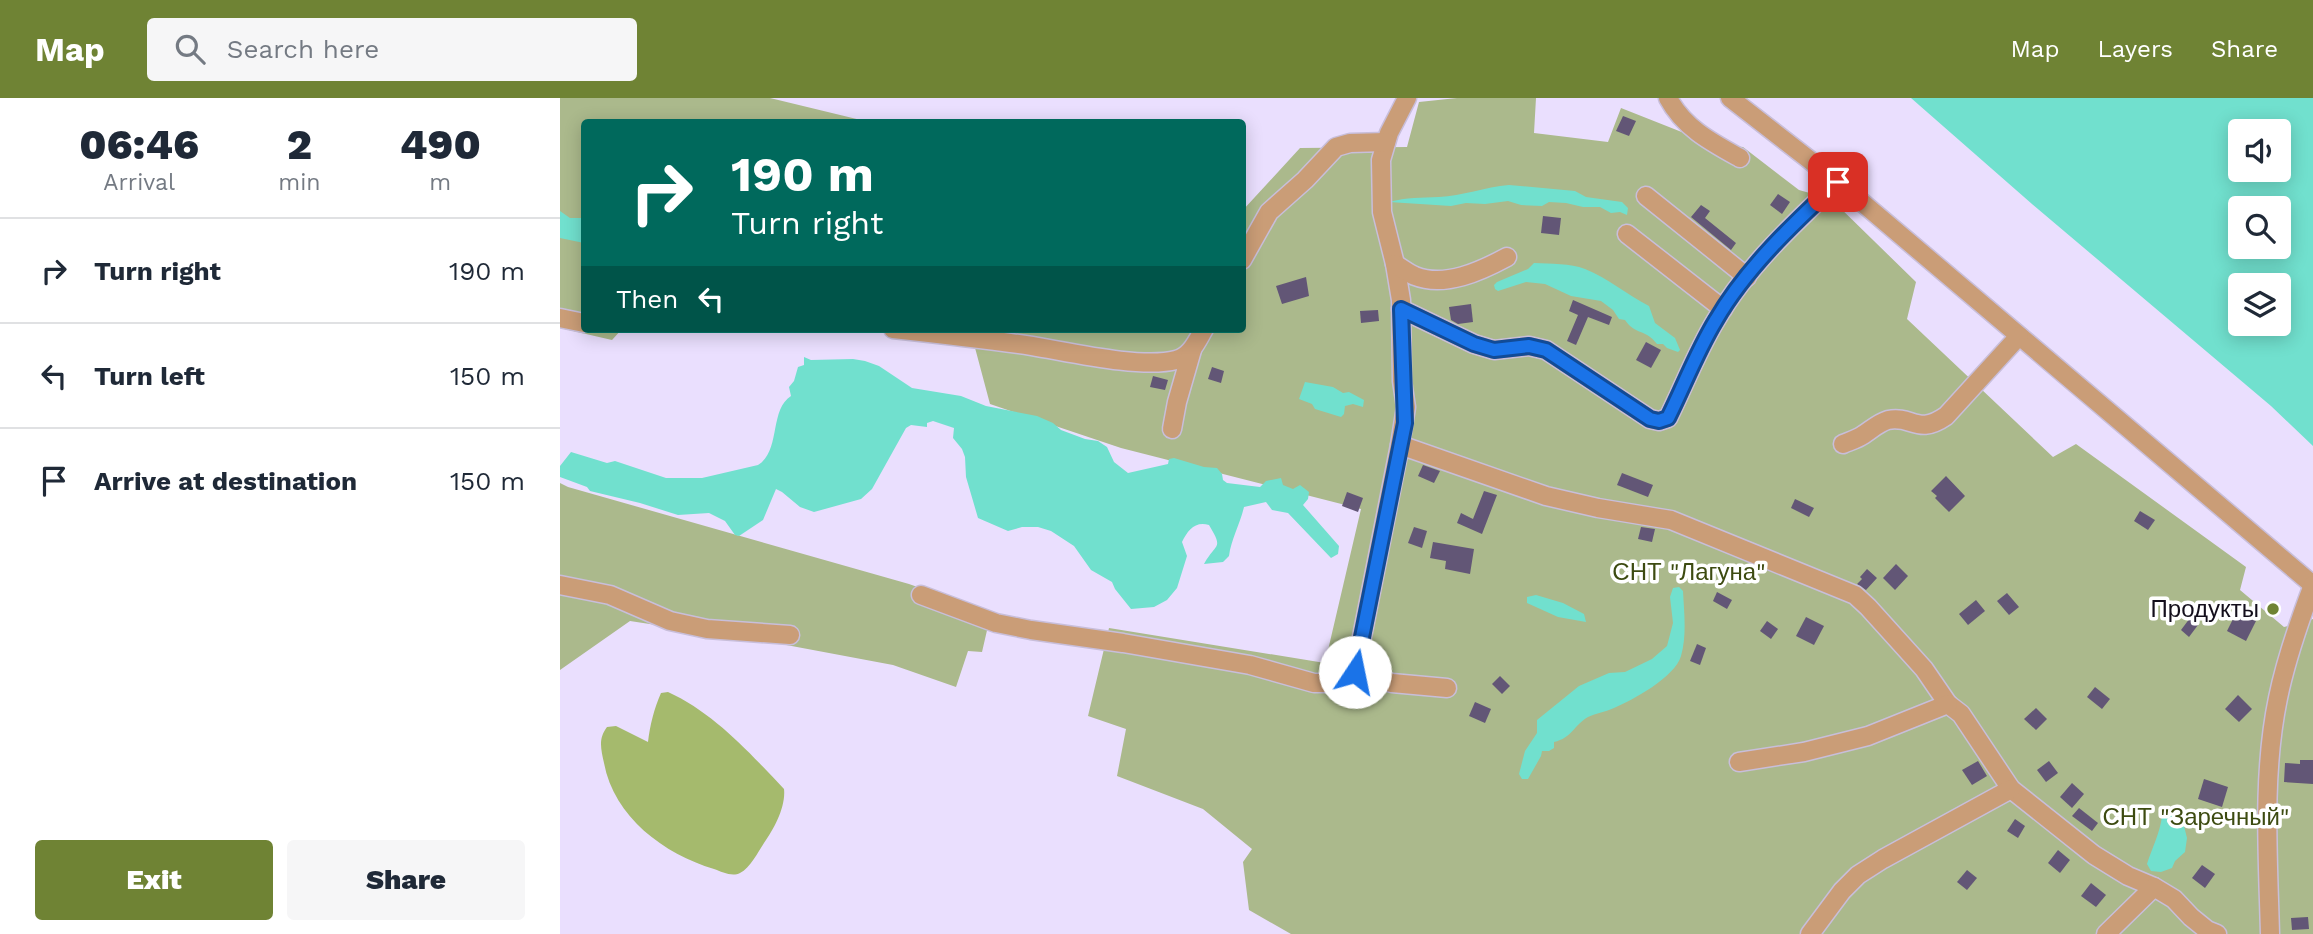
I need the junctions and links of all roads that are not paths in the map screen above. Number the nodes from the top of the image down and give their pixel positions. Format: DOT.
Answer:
graph roads {
  1 [pos="1407,98"];
  2 [pos="1668,98"];
  3 [pos="1730,98"];
  4 [pos="1386,142"];
  5 [pos="1740,158"];
  6 [pos="1838,182"];
  7 [pos="1646,196"];
  8 [pos="1627,234"];
  9 [pos="1246,253"];
  10 [pos="1507,257"];
  11 [pos="1395,264"];
  12 [pos="1747,278"];
  13 [pos="1401,309"];
  14 [pos="1723,309"];
  15 [pos="560,318"];
  16 [pos="581,322"];
  17 [pos="931,333"];
  18 [pos="1202,333"];
  19 [pos="2019,336"];
  20 [pos="1192,350"];
  21 [pos="1172,429"];
  22 [pos="1843,444"];
  23 [pos="1400,445"];
  24 [pos="560,585"];
  25 [pos="2313,585"];
  26 [pos="920,594"];
  27 [pos="790,635"];
  28 [pos="1355,672"];
  29 [pos="1447,688"];
  30 [pos="1948,704"];
  31 [pos="1739,762"];
  32 [pos="2011,789"];
  33 [pos="2154,887"];
  34 [pos="1810,934"];
  35 [pos="2106,934"];
  36 [pos="2217,934"];
  37 [pos="2270,934"];
  1 -- 4 [label="street"];
  2 -- 5 [label="street"];
  3 -- 6 [label="street"];
  4 -- 9 [label="street"];
  4 -- 11 [label="street"];
  6 -- 12 [label="street"];
  6 -- 19 [label="street"];
  7 -- 12 [label="street"];
  8 -- 14 [label="street"];
  10 -- 11 [label="street"];
  11 -- 13 [label="street"];
  12 -- 14 [label="street"];
  13 -- 14 [label="street"];
  13 -- 23 [label="street"];
  15 -- 16 [label="street"];
  17 -- 20 [label="street"];
  18 -- 20 [label="street"];
  19 -- 22 [label="street"];
  19 -- 25 [label="street"];
  20 -- 21 [label="street"];
  23 -- 28 [label="street"];
  23 -- 30 [label="street"];
  24 -- 27 [label="street"];
  25 -- 37 [label="street"];
  26 -- 28 [label="street"];
  28 -- 29 [label="street"];
  30 -- 31 [label="street"];
  30 -- 32 [label="street"];
  32 -- 33 [label="street"];
  32 -- 34 [label="street"];
  33 -- 35 [label="street"];
  33 -- 36 [label="street"];
}
